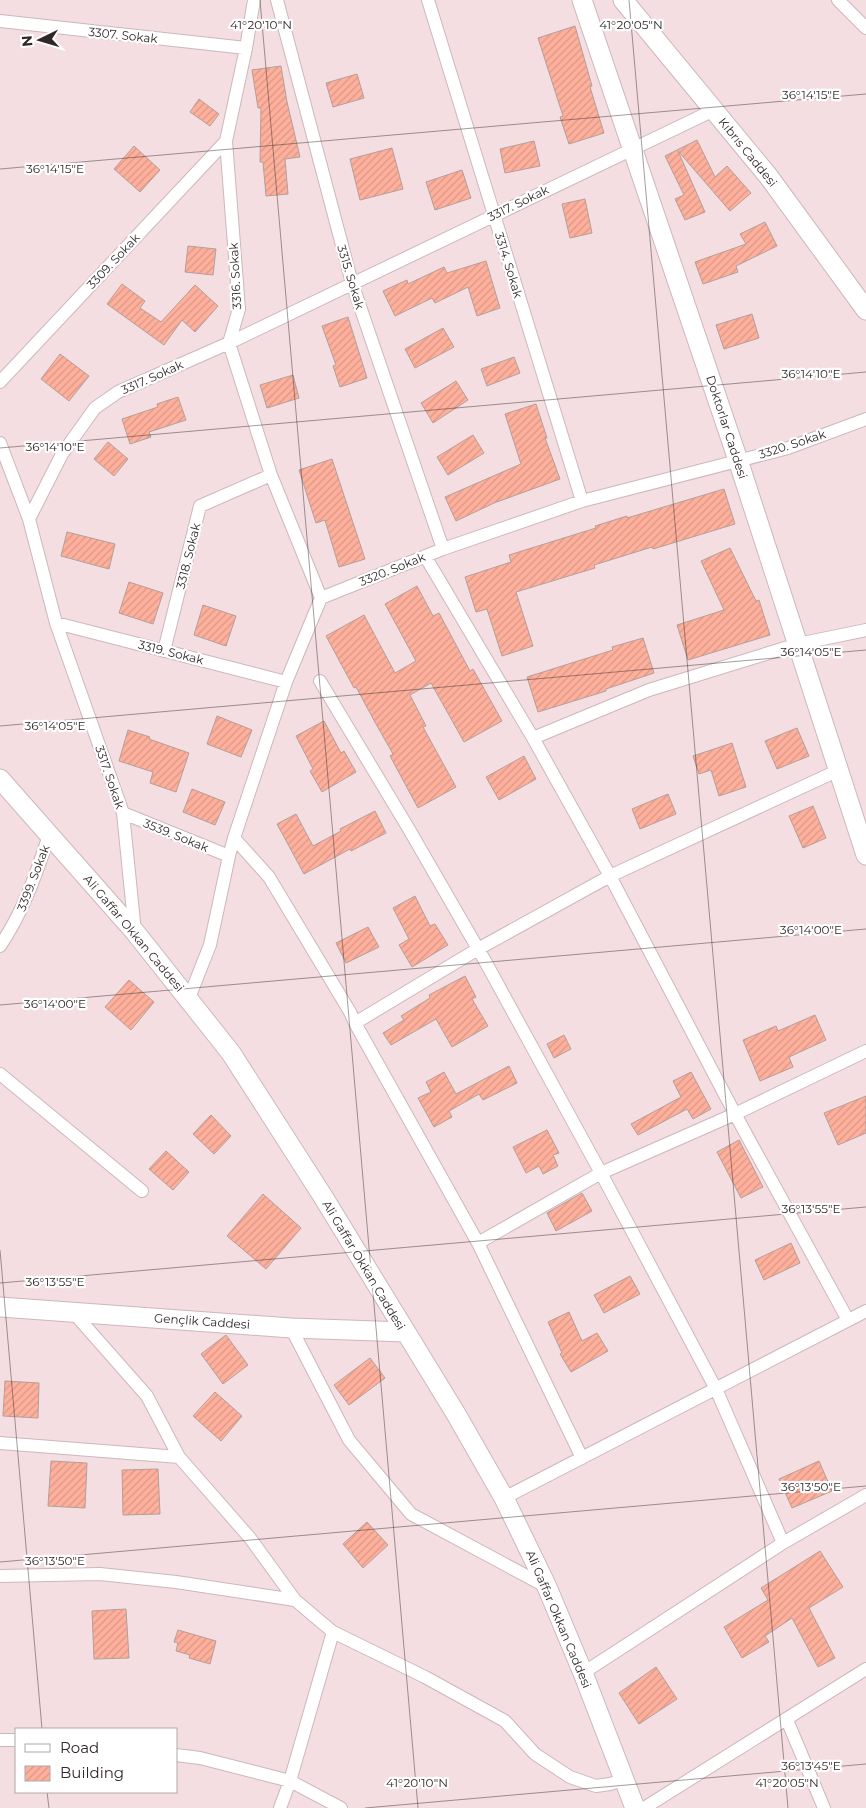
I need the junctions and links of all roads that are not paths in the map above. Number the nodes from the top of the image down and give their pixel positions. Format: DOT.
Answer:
graph roads {
  1 [pos="254,0"];
  2 [pos="277,0"];
  3 [pos="428,0"];
  4 [pos="582,0"];
  5 [pos="624,0"];
  6 [pos="838,0"];
  7 [pos="0,21"];
  8 [pos="866,28"];
  9 [pos="246,48"];
  10 [pos="714,110"];
  11 [pos="226,141"];
  12 [pos="633,148"];
  13 [pos="493,215"];
  14 [pos="352,283"];
  15 [pos="866,310"];
  16 [pos="229,343"];
  17 [pos="0,382"];
  18 [pos="866,419"];
  19 [pos="0,443"];
  20 [pos="738,460"];
  21 [pos="271,476"];
  22 [pos="582,500"];
  23 [pos="29,519"];
  24 [pos="443,549"];
  25 [pos="425,556"];
  26 [pos="322,598"];
  27 [pos="56,623"];
  28 [pos="866,630"];
  29 [pos="798,644"];
  30 [pos="164,651"];
  31 [pos="320,681"];
  32 [pos="286,682"];
  33 [pos="533,738"];
  34 [pos="839,770"];
  35 [pos="0,779"];
  36 [pos="123,813"];
  37 [pos="49,835"];
  38 [pos="234,838"];
  39 [pos="866,855"];
  40 [pos="229,856"];
  41 [pos="610,876"];
  42 [pos="135,932"];
  43 [pos="0,946"];
  44 [pos="478,949"];
  45 [pos="189,998"];
  46 [pos="355,1023"];
  47 [pos="866,1051"];
  48 [pos="0,1074"];
  49 [pos="735,1114"];
  50 [pos="601,1173"];
  51 [pos="142,1191"];
  52 [pos="478,1243"];
  53 [pos="0,1306"];
  54 [pos="866,1310"];
  55 [pos="73,1312"];
  56 [pos="848,1320"];
  57 [pos="291,1328"];
  58 [pos="405,1332"];
  59 [pos="716,1389"];
  60 [pos="0,1443"];
  61 [pos="179,1456"];
  62 [pos="582,1458"];
  63 [pos="866,1495"];
  64 [pos="504,1498"];
  65 [pos="783,1543"];
  66 [pos="0,1576"];
  67 [pos="547,1587"];
  68 [pos="295,1600"];
  69 [pos="334,1632"];
  70 [pos="866,1669"];
  71 [pos="583,1673"];
  72 [pos="787,1720"];
  73 [pos="0,1740"];
  74 [pos="15,1740"];
  75 [pos="178,1755"];
  76 [pos="623,1780"];
  77 [pos="290,1781"];
  78 [pos="280,1808"];
  79 [pos="341,1808"];
  80 [pos="635,1808"];
  81 [pos="644,1808"];
  82 [pos="824,1808"];
  1 -- 9 [label="street, 3316. Sokak"];
  2 -- 14 [label="street, 3315. Sokak"];
  3 -- 13 [label="street, 3314. Sokak"];
  4 -- 12 [label="street, Doktorlar Caddesi"];
  5 -- 10 [label="street, Kıbrıs Caddesi"];
  6 -- 8 [label="street"];
  7 -- 9 [label="street, 3307. Sokak"];
  9 -- 11 [label="street, 3316. Sokak"];
  10 -- 12 [label="street, 3317. Sokak"];
  10 -- 15 [label="street, Kıbrıs Caddesi"];
  11 -- 16 [label="street, 3316. Sokak"];
  11 -- 17 [label="street, 3309. Sokak"];
  12 -- 13 [label="street, 3317. Sokak"];
  12 -- 20 [label="street, Doktorlar Caddesi"];
  13 -- 14 [label="street, 3317. Sokak"];
  13 -- 22 [label="street, 3314. Sokak"];
  14 -- 16 [label="street, 3317. Sokak"];
  14 -- 24 [label="street, 3315. Sokak"];
  16 -- 21 [label="street"];
  16 -- 23 [label="street, 3317. Sokak"];
  18 -- 20 [label="street, 3320. Sokak"];
  19 -- 23 [label="street"];
  20 -- 22 [label="street, 3320. Sokak"];
  20 -- 29 [label="street, Doktorlar Caddesi"];
  21 -- 26 [label="street"];
  21 -- 30 [label="street, 3318. Sokak"];
  22 -- 24 [label="street, 3320. Sokak"];
  23 -- 27 [label="street, 3317. Sokak"];
  24 -- 25 [label="street, 3320. Sokak"];
  25 -- 26 [label="street, 3320. Sokak"];
  25 -- 33 [label="street"];
  26 -- 32 [label="street"];
  27 -- 30 [label="street, 3319. Sokak"];
  27 -- 36 [label="street, 3317. Sokak"];
  28 -- 29 [label="street"];
  29 -- 33 [label="street"];
  29 -- 34 [label="street, Doktorlar Caddesi"];
  30 -- 32 [label="street, 3319. Sokak"];
  31 -- 44 [label="street"];
  32 -- 38 [label="street"];
  33 -- 41 [label="street"];
  34 -- 39 [label="street, Doktorlar Caddesi"];
  34 -- 41 [label="street"];
  35 -- 37 [label="street, Ali Gaffar Okkan Caddesi"];
  36 -- 40 [label="street, 3539. Sokak"];
  36 -- 42 [label="street, 3317. Sokak"];
  37 -- 42 [label="street, Ali Gaffar Okkan Caddesi"];
  37 -- 43 [label="street, 3399. Sokak"];
  38 -- 40 [label="street"];
  38 -- 46 [label="street"];
  40 -- 45 [label="street"];
  41 -- 44 [label="street"];
  41 -- 49 [label="street"];
  42 -- 45 [label="street, Ali Gaffar Okkan Caddesi"];
  44 -- 46 [label="street"];
  44 -- 50 [label="street"];
  45 -- 58 [label="street, Ali Gaffar Okkan Caddesi"];
  46 -- 52 [label="street"];
  47 -- 49 [label="street"];
  48 -- 51 [label="street"];
  49 -- 50 [label="street"];
  49 -- 56 [label="street"];
  50 -- 52 [label="street"];
  50 -- 59 [label="street"];
  52 -- 62 [label="street"];
  53 -- 55 [label="street, Gençlik Caddesi"];
  54 -- 56 [label="street"];
  55 -- 57 [label="street, Gençlik Caddesi"];
  55 -- 61 [label="street"];
  56 -- 59 [label="street"];
  57 -- 58 [label="street, Gençlik Caddesi"];
  57 -- 67 [label="street"];
  58 -- 64 [label="street, Ali Gaffar Okkan Caddesi"];
  59 -- 62 [label="street"];
  59 -- 65 [label="street"];
  60 -- 61 [label="street"];
  61 -- 68 [label="street"];
  62 -- 64 [label="street"];
  63 -- 65 [label="street"];
  64 -- 67 [label="street, Ali Gaffar Okkan Caddesi"];
  65 -- 71 [label="street"];
  66 -- 68 [label="street"];
  67 -- 71 [label="street, Ali Gaffar Okkan Caddesi"];
  68 -- 69 [label="street"];
  69 -- 76 [label="street"];
  69 -- 77 [label="street"];
  70 -- 72 [label="street"];
  71 -- 76 [label="street, Ali Gaffar Okkan Caddesi"];
  72 -- 81 [label="street"];
  72 -- 82 [label="street"];
  73 -- 74 [label="street"];
  75 -- 77 [label="street"];
  76 -- 80 [label="street, Ali Gaffar Okkan Caddesi"];
  77 -- 78 [label="street"];
  77 -- 79 [label="street"];
}
